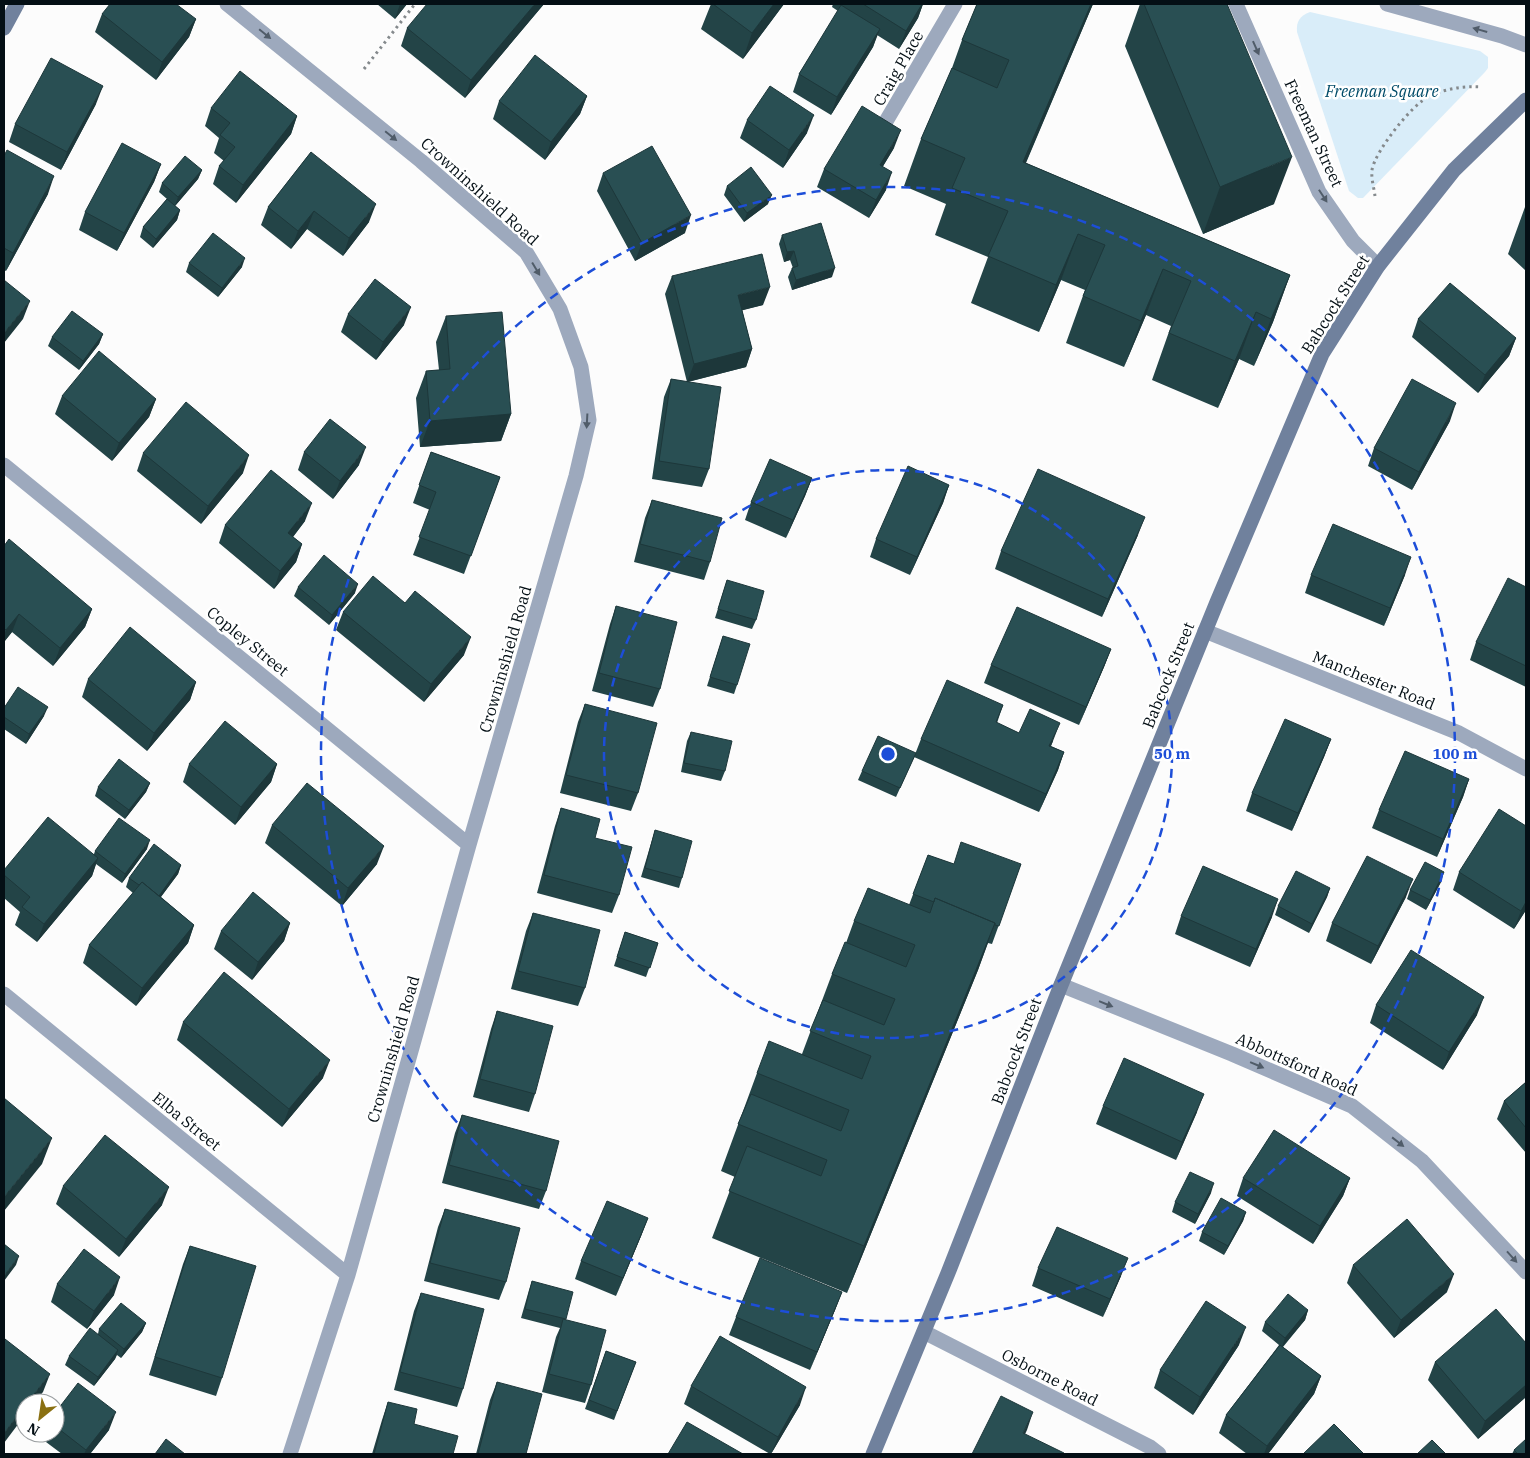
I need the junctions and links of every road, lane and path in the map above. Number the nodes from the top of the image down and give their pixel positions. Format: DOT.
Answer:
graph roads {
  1 [pos="17,4"];
  2 [pos="227,4"];
  3 [pos="415,4"];
  4 [pos="956,4"];
  5 [pos="1236,4"];
  6 [pos="1387,4"];
  7 [pos="4,28"];
  8 [pos="1526,45"];
  9 [pos="364,69"];
  10 [pos="1482,87"];
  11 [pos="1526,100"];
  12 [pos="885,123"];
  13 [pos="1374,196"];
  14 [pos="1378,266"];
  15 [pos="4,465"];
  16 [pos="1205,631"];
  17 [pos="1526,769"];
  18 [pos="469,844"];
  19 [pos="1061,985"];
  20 [pos="4,994"];
  21 [pos="1526,1272"];
  22 [pos="348,1275"];
  23 [pos="924,1332"];
  24 [pos="290,1454"];
  25 [pos="873,1454"];
  26 [pos="1159,1454"];
  1 -- 7 [label="street"];
  2 -- 18 [label="street, Crowninshield Road, one-way"];
  3 -- 9 [label="path"];
  4 -- 12 [label="street, Craig Place"];
  5 -- 14 [label="street, Freeman Street, one-way"];
  8 -- 6 [label="street, one-way"];
  10 -- 13 [label="path"];
  11 -- 14 [label="street, Babcock Street"];
  14 -- 16 [label="street, Babcock Street"];
  15 -- 18 [label="street, Copley Street"];
  16 -- 17 [label="street, Manchester Road"];
  16 -- 19 [label="street, Babcock Street"];
  18 -- 22 [label="street, Crowninshield Road"];
  19 -- 21 [label="street, Abbottsford Road, one-way"];
  19 -- 23 [label="street, Babcock Street"];
  20 -- 22 [label="street, Elba Street"];
  22 -- 24 [label="street, Crowninshield Road"];
  23 -- 25 [label="street, Babcock Street"];
  23 -- 26 [label="street, Osborne Road"];
}
